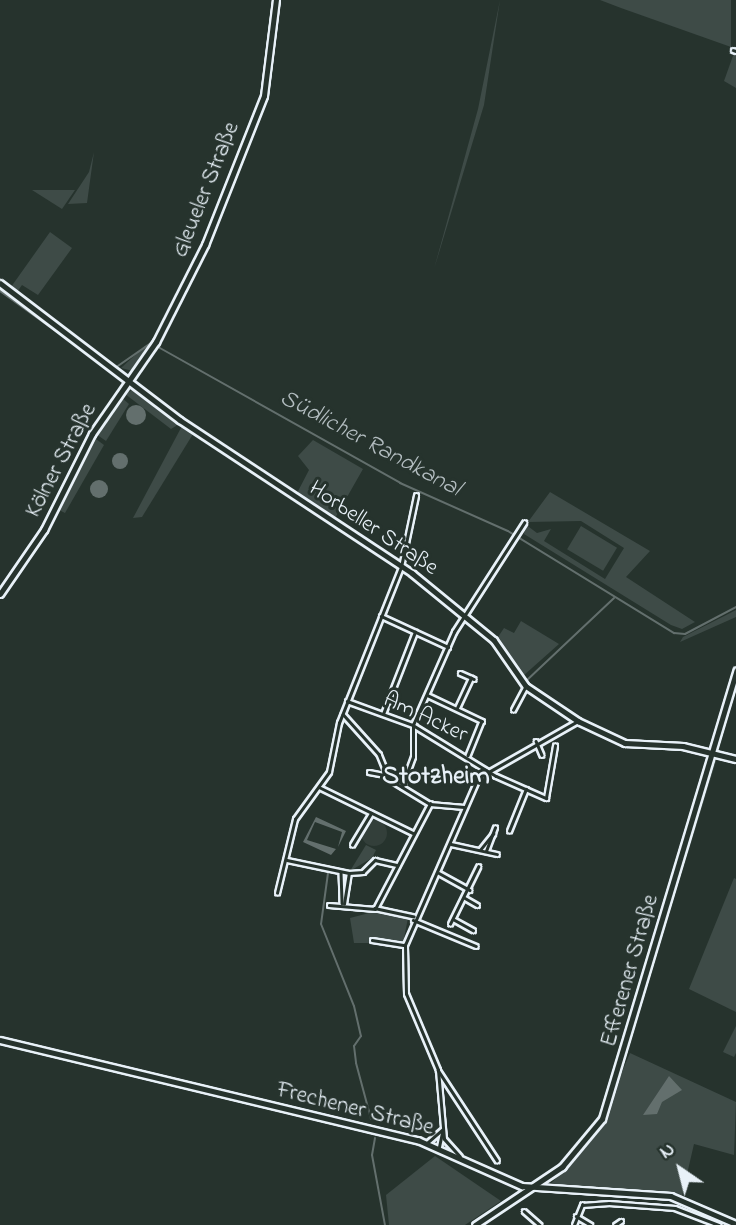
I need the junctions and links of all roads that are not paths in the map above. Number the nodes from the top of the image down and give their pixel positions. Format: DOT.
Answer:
graph roads {
  1 [pos="276,0"];
  2 [pos="0,283"];
  3 [pos="131,379"];
  4 [pos="416,496"];
  5 [pos="524,523"];
  6 [pos="402,565"];
  7 [pos="0,594"];
  8 [pos="379,615"];
  9 [pos="462,617"];
  10 [pos="415,632"];
  11 [pos="447,647"];
  12 [pos="736,671"];
  13 [pos="460,673"];
  14 [pos="526,685"];
  15 [pos="427,695"];
  16 [pos="347,701"];
  17 [pos="457,708"];
  18 [pos="513,710"];
  19 [pos="343,714"];
  20 [pos="383,714"];
  21 [pos="578,721"];
  22 [pos="339,723"];
  23 [pos="348,723"];
  24 [pos="413,725"];
  25 [pos="536,741"];
  26 [pos="555,746"];
  27 [pos="713,753"];
  28 [pos="468,755"];
  29 [pos="542,755"];
  30 [pos="736,759"];
  31 [pos="488,768"];
  32 [pos="369,772"];
  33 [pos="385,775"];
  34 [pos="318,787"];
  35 [pos="402,787"];
  36 [pos="526,789"];
  37 [pos="430,804"];
  38 [pos="464,807"];
  39 [pos="371,813"];
  40 [pos="495,828"];
  41 [pos="509,831"];
  42 [pos="413,833"];
  43 [pos="493,834"];
  44 [pos="451,844"];
  45 [pos="352,845"];
  46 [pos="480,850"];
  47 [pos="486,851"];
  48 [pos="497,854"];
  49 [pos="287,860"];
  50 [pos="397,865"];
  51 [pos="478,867"];
  52 [pos="341,872"];
  53 [pos="349,873"];
  54 [pos="439,873"];
  55 [pos="470,890"];
  56 [pos="277,893"];
  57 [pos="465,898"];
  58 [pos="343,904"];
  59 [pos="329,905"];
  60 [pos="477,905"];
  61 [pos="375,909"];
  62 [pos="414,918"];
  63 [pos="453,919"];
  64 [pos="450,924"];
  65 [pos="473,930"];
  66 [pos="372,940"];
  67 [pos="405,946"];
  68 [pos="476,946"];
  69 [pos="0,1040"];
  70 [pos="438,1070"];
  71 [pos="443,1127"];
  72 [pos="426,1143"];
  73 [pos="439,1148"];
  74 [pos="460,1158"];
  75 [pos="497,1160"];
  76 [pos="547,1178"];
  77 [pos="514,1184"];
  78 [pos="531,1188"];
  79 [pos="551,1191"];
  80 [pos="517,1198"];
  81 [pos="524,1211"];
  82 [pos="576,1216"];
  83 [pos="703,1220"];
  84 [pos="621,1221"];
  85 [pos="736,1224"];
  86 [pos="475,1225"];
  87 [pos="540,1225"];
  88 [pos="574,1225"];
  89 [pos="591,1225"];
  90 [pos="615,1225"];
  91 [pos="701,1225"];
  92 [pos="719,1225"];
  1 -- 3 [label="main road, Gleueler Straße"];
  2 -- 3 [label="main road, Horbeller Straße"];
  3 -- 6 [label="main road, Horbeller Straße"];
  3 -- 7 [label="main road, Kölner Straße"];
  4 -- 6 [label="street"];
  5 -- 9 [label="street"];
  6 -- 8 [label="street"];
  6 -- 9 [label="main road, Horbeller Straße"];
  8 -- 10 [label="street"];
  8 -- 16 [label="street"];
  9 -- 11 [label="street"];
  9 -- 14 [label="main road, Horbeller Straße"];
  10 -- 11 [label="street"];
  10 -- 20 [label="street"];
  11 -- 15 [label="street"];
  12 -- 27 [label="main road, Efferener Straße"];
  13 -- 17 [label="street"];
  14 -- 18 [label="street"];
  14 -- 21 [label="main road, Horbeller Straße"];
  15 -- 17 [label="street"];
  15 -- 24 [label="street"];
  16 -- 19 [label="street"];
  16 -- 20 [label="street, Am Acker"];
  17 -- 28 [label="street"];
  19 -- 22 [label="street"];
  19 -- 23 [label="street"];
  20 -- 24 [label="street, Am Acker"];
  21 -- 25 [label="street"];
  21 -- 27 [label="main road, Horbeller Straße"];
  22 -- 23 [label="street"];
  22 -- 34 [label="street"];
  23 -- 33 [label="street"];
  24 -- 28 [label="street, Am Acker"];
  24 -- 35 [label="street"];
  25 -- 29 [label="street"];
  25 -- 31 [label="street"];
  26 -- 36 [label="street, Am Acker"];
  27 -- 30 [label="main road, Horbeller Straße"];
  27 -- 76 [label="main road, Efferener Straße"];
  28 -- 31 [label="street, Am Acker"];
  31 -- 36 [label="street, Am Acker"];
  31 -- 38 [label="street"];
  32 -- 33 [label="street"];
  33 -- 35 [label="street"];
  34 -- 39 [label="street"];
  34 -- 49 [label="street"];
  35 -- 37 [label="street"];
  36 -- 41 [label="street"];
  37 -- 38 [label="street"];
  37 -- 42 [label="street"];
  38 -- 44 [label="street"];
  39 -- 42 [label="street"];
  39 -- 45 [label="street"];
  40 -- 43 [label="street"];
  42 -- 50 [label="street"];
  43 -- 46 [label="street"];
  43 -- 47 [label="street"];
  44 -- 46 [label="street"];
  44 -- 54 [label="street"];
  46 -- 47 [label="street"];
  47 -- 48 [label="street"];
  49 -- 52 [label="street"];
  49 -- 56 [label="street"];
  50 -- 53 [label="street"];
  50 -- 61 [label="street"];
  51 -- 55 [label="street"];
  52 -- 53 [label="street"];
  52 -- 58 [label="street"];
  53 -- 58 [label="street"];
  54 -- 55 [label="street"];
  54 -- 62 [label="street"];
  55 -- 57 [label="street"];
  57 -- 60 [label="street"];
  57 -- 63 [label="street"];
  58 -- 59 [label="street"];
  58 -- 61 [label="street"];
  61 -- 62 [label="street"];
  62 -- 67 [label="street"];
  62 -- 68 [label="street"];
  63 -- 64 [label="street"];
  63 -- 65 [label="street"];
  66 -- 67 [label="street"];
  67 -- 70 [label="street"];
  69 -- 72 [label="main road, Frechener Straße"];
  70 -- 71 [label="street"];
  70 -- 75 [label="street"];
  71 -- 72 [label="street"];
  71 -- 73 [label="street"];
  71 -- 74 [label="street"];
  72 -- 73 [label="main road, Frechener Straße"];
  73 -- 74 [label="main road, Frechener Straße"];
  74 -- 77 [label="main road, Frechener Straße"];
  76 -- 78 [label="main road, Efferener Straße"];
  76 -- 79 [label="main road"];
  77 -- 78 [label="main road, Frechener Straße"];
  77 -- 80 [label="main road"];
  78 -- 79 [label="main road, Frechener Straße"];
  78 -- 80 [label="main road, Efferener Straße"];
  79 -- 85 [label="main road, Frechener Straße"];
  80 -- 86 [label="main road, Efferener Straße"];
  81 -- 87 [label="street"];
  82 -- 83 [label="street"];
  82 -- 88 [label="street"];
  82 -- 89 [label="street"];
  83 -- 91 [label="street"];
  83 -- 92 [label="street"];
  84 -- 90 [label="street"];
}
